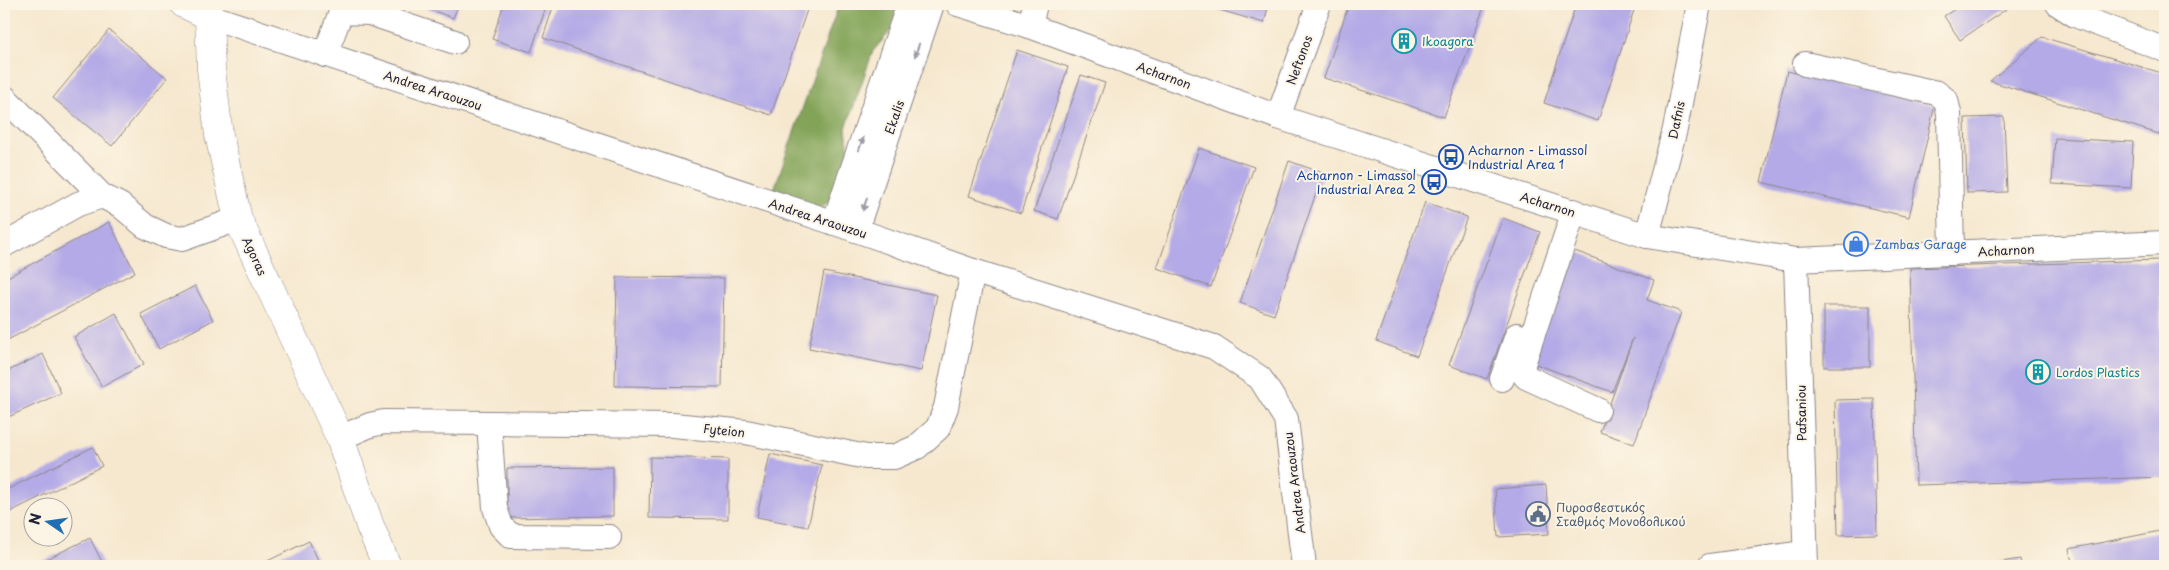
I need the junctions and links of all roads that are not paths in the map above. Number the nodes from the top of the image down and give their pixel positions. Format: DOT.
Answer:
graph roads {
  1 [pos="184,4"];
  2 [pos="909,4"];
  3 [pos="932,4"];
  4 [pos="958,4"];
  5 [pos="1035,4"];
  6 [pos="1320,4"];
  7 [pos="1699,4"];
  8 [pos="2058,4"];
  9 [pos="1001,10"];
  10 [pos="209,16"];
  11 [pos="1030,26"];
  12 [pos="455,42"];
  13 [pos="2165,50"];
  14 [pos="325,55"];
  15 [pos="1805,64"];
  16 [pos="4,97"];
  17 [pos="1278,117"];
  18 [pos="102,196"];
  19 [pos="1567,209"];
  20 [pos="238,219"];
  21 [pos="845,226"];
  22 [pos="1647,236"];
  23 [pos="2165,244"];
  24 [pos="4,246"];
  25 [pos="1952,253"];
  26 [pos="1796,260"];
  27 [pos="973,271"];
  28 [pos="1502,379"];
  29 [pos="1598,410"];
  30 [pos="489,423"];
  31 [pos="340,438"];
  32 [pos="356,480"];
  33 [pos="609,537"];
  34 [pos="1805,560"];
  35 [pos="387,566"];
  36 [pos="407,566"];
  37 [pos="1304,566"];
  38 [pos="1710,566"];
  1 -- 10 [label="main road, Andrea Araouzou"];
  21 -- 2 [label="street, one-way"];
  3 -- 21 [label="street, Ekalis, one-way"];
  4 -- 9 [label="street, Acharnon"];
  5 -- 11 [label="street"];
  6 -- 17 [label="street, Neftonos"];
  7 -- 22 [label="street, Dafnis"];
  8 -- 13 [label="street"];
  9 -- 11 [label="street, Acharnon"];
  10 -- 14 [label="street, Andrea Araouzou"];
  10 -- 20 [label="main road, Agoras"];
  11 -- 17 [label="street, Acharnon"];
  12 -- 14 [label="street"];
  14 -- 21 [label="street, Andrea Araouzou"];
  15 -- 25 [label="street"];
  16 -- 18 [label="street"];
  17 -- 19 [label="street, Acharnon"];
  18 -- 20 [label="street"];
  18 -- 24 [label="street"];
  19 -- 22 [label="street, Acharnon"];
  19 -- 28 [label="street"];
  19 -- 29 [label="street"];
  20 -- 31 [label="main road, Agoras"];
  21 -- 27 [label="street, Andrea Araouzou"];
  22 -- 26 [label="street, Acharnon"];
  23 -- 25 [label="street, Acharnon"];
  25 -- 26 [label="street, Acharnon"];
  26 -- 34 [label="street, Pafsaniou"];
  27 -- 30 [label="street, Fyteion"];
  27 -- 37 [label="street, Andrea Araouzou"];
  30 -- 31 [label="street, Fyteion"];
  30 -- 33 [label="street"];
  31 -- 32 [label="main road, Agoras"];
  32 -- 35 [label="main road, Agoras"];
  32 -- 36 [label="main road, Agoras"];
  34 -- 38 [label="street"];
}
